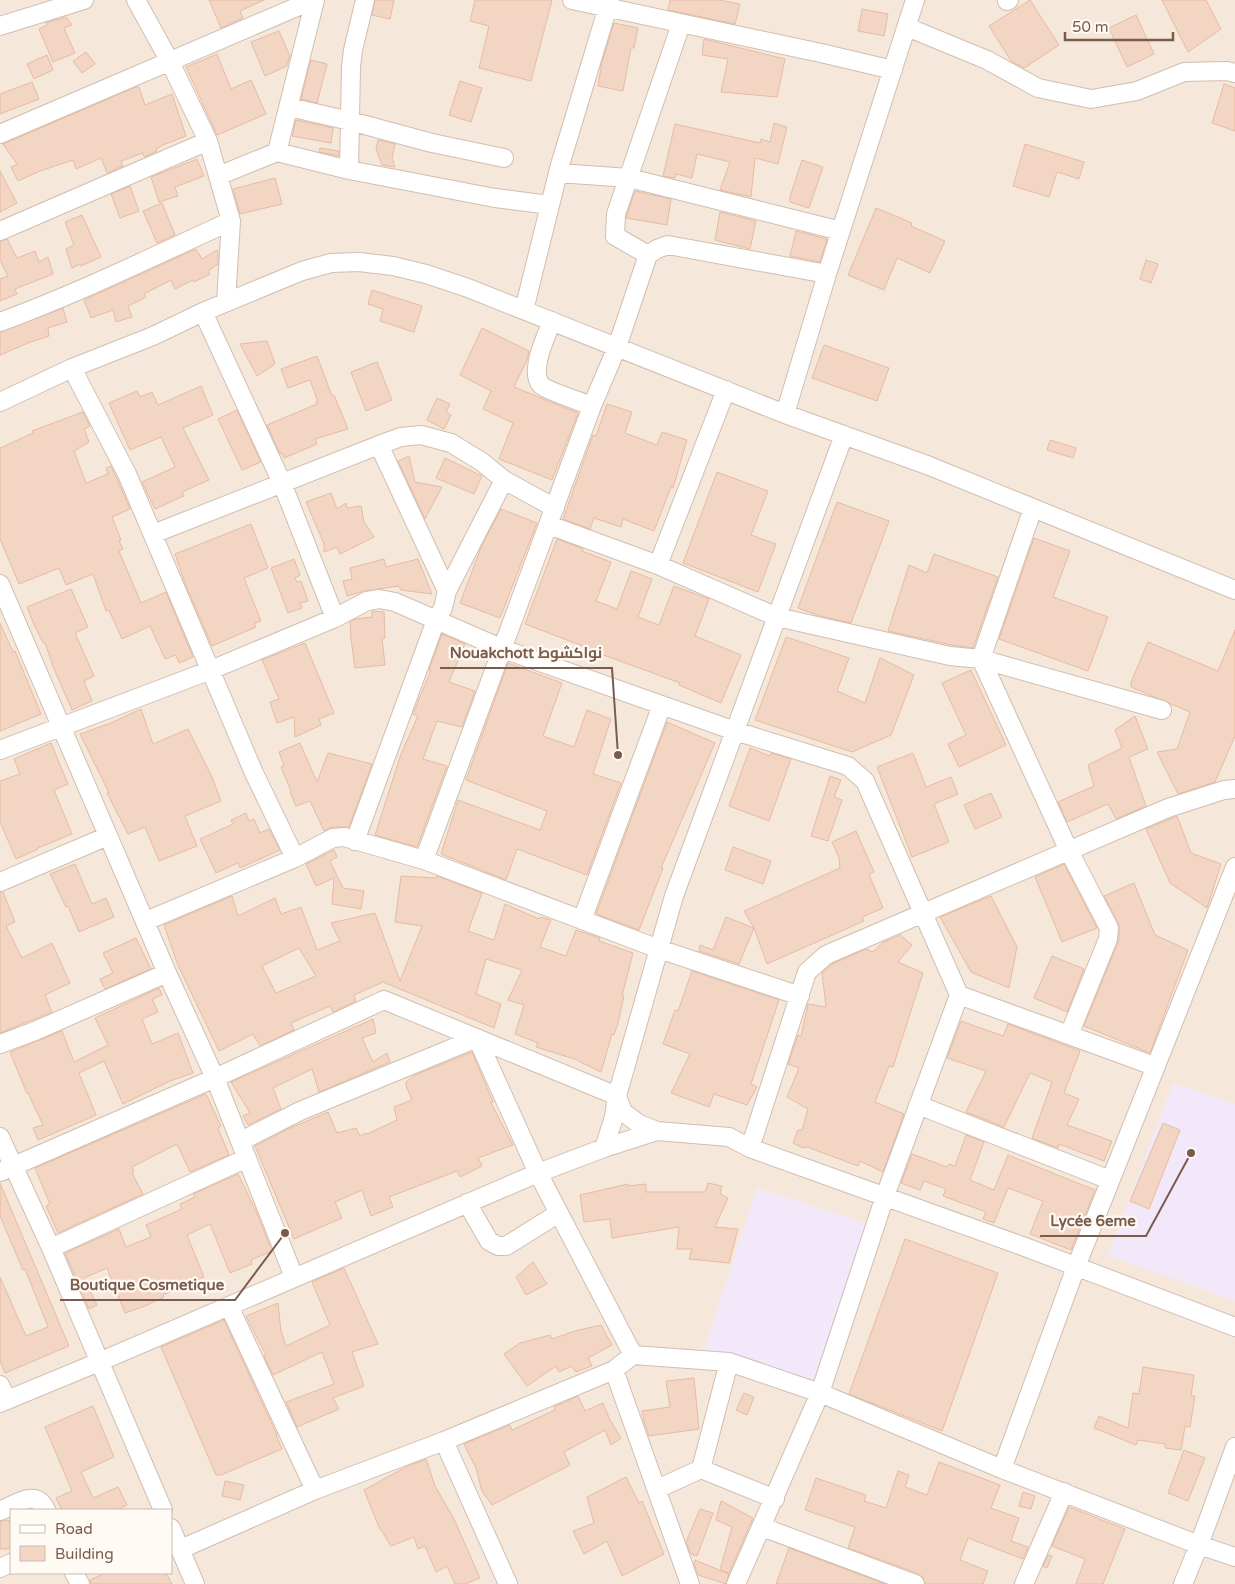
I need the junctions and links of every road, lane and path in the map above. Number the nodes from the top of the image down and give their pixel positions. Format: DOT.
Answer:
graph roads {
  1 [pos="84,0"];
  2 [pos="136,0"];
  3 [pos="314,0"];
  4 [pos="364,0"];
  5 [pos="572,0"];
  6 [pos="915,0"];
  7 [pos="609,4"];
  8 [pos="681,24"];
  9 [pos="0,26"];
  10 [pos="907,27"];
  11 [pos="169,60"];
  12 [pos="893,70"];
  13 [pos="1235,73"];
  14 [pos="289,107"];
  15 [pos="350,120"];
  16 [pos="0,134"];
  17 [pos="208,141"];
  18 [pos="278,152"];
  19 [pos="504,158"];
  20 [pos="349,170"];
  21 [pos="558,173"];
  22 [pos="218,176"];
  23 [pos="629,178"];
  24 [pos="550,205"];
  25 [pos="231,221"];
  26 [pos="841,230"];
  27 [pos="0,231"];
  28 [pos="648,255"];
  29 [pos="827,274"];
  30 [pos="226,302"];
  31 [pos="524,310"];
  32 [pos="203,312"];
  33 [pos="552,321"];
  34 [pos="0,322"];
  35 [pos="617,347"];
  36 [pos="72,368"];
  37 [pos="726,390"];
  38 [pos="0,402"];
  39 [pos="592,406"];
  40 [pos="786,414"];
  41 [pos="844,435"];
  42 [pos="379,445"];
  43 [pos="504,480"];
  44 [pos="282,483"];
  45 [pos="555,508"];
  46 [pos="1032,508"];
  47 [pos="549,525"];
  48 [pos="152,534"];
  49 [pos="658,565"];
  50 [pos="0,584"];
  51 [pos="1235,590"];
  52 [pos="447,591"];
  53 [pos="335,618"];
  54 [pos="777,618"];
  55 [pos="436,620"];
  56 [pos="503,649"];
  57 [pos="981,659"];
  58 [pos="211,670"];
  59 [pos="662,705"];
  60 [pos="1162,710"];
  61 [pos="61,728"];
  62 [pos="735,731"];
  63 [pos="0,750"];
  64 [pos="1235,789"];
  65 [pos="108,836"];
  66 [pos="356,841"];
  67 [pos="1069,851"];
  68 [pos="295,858"];
  69 [pos="424,860"];
  70 [pos="1235,867"];
  71 [pos="0,882"];
  72 [pos="924,914"];
  73 [pos="582,920"];
  74 [pos="146,921"];
  75 [pos="659,949"];
  76 [pos="167,973"];
  77 [pos="959,995"];
  78 [pos="800,996"];
  79 [pos="1069,1035"];
  80 [pos="477,1038"];
  81 [pos="0,1044"];
  82 [pos="1154,1066"];
  83 [pos="215,1078"];
  84 [pos="617,1096"];
  85 [pos="918,1105"];
  86 [pos="657,1131"];
  87 [pos="0,1138"];
  88 [pos="241,1141"];
  89 [pos="604,1148"];
  90 [pos="750,1148"];
  91 [pos="247,1158"];
  92 [pos="7,1169"];
  93 [pos="538,1173"];
  94 [pos="1110,1180"];
  95 [pos="885,1196"];
  96 [pos="467,1203"];
  97 [pos="559,1213"];
  98 [pos="51,1248"];
  99 [pos="1076,1267"];
  100 [pos="294,1277"];
  101 [pos="229,1306"];
  102 [pos="1235,1327"];
  103 [pos="633,1354"];
  104 [pos="99,1362"];
  105 [pos="729,1362"];
  106 [pos="614,1370"];
  107 [pos="820,1393"];
  108 [pos="2,1396"];
  109 [pos="444,1441"];
  110 [pos="1235,1447"];
  111 [pos="701,1469"];
  112 [pos="1002,1469"];
  113 [pos="657,1489"];
  114 [pos="315,1490"];
  115 [pos="1064,1492"];
  116 [pos="775,1498"];
  117 [pos="46,1509"];
  118 [pos="164,1509"];
  119 [pos="0,1511"];
  120 [pos="762,1527"];
  121 [pos="172,1530"];
  122 [pos="1199,1545"];
  123 [pos="180,1549"];
  124 [pos="1235,1557"];
  125 [pos="506,1583"];
  126 [pos="196,1584"];
  127 [pos="690,1584"];
  128 [pos="736,1584"];
  129 [pos="915,1584"];
  130 [pos="1024,1584"];
  131 [pos="1183,1584"];
  1 -- 9 [label="street"];
  2 -- 11 [label="street"];
  3 -- 11 [label="street"];
  3 -- 14 [label="street"];
  4 -- 15 [label="street"];
  5 -- 7 [label="street"];
  6 -- 10 [label="street"];
  7 -- 8 [label="street"];
  7 -- 21 [label="street"];
  8 -- 12 [label="street"];
  8 -- 23 [label="street"];
  10 -- 12 [label="street"];
  10 -- 13 [label="street"];
  11 -- 16 [label="street"];
  11 -- 17 [label="street"];
  12 -- 26 [label="street"];
  14 -- 15 [label="street"];
  14 -- 18 [label="street"];
  15 -- 19 [label="street"];
  15 -- 20 [label="street"];
  17 -- 22 [label="street"];
  17 -- 27 [label="street"];
  18 -- 20 [label="street"];
  18 -- 22 [label="street"];
  20 -- 24 [label="street"];
  21 -- 23 [label="street"];
  21 -- 24 [label="street"];
  22 -- 25 [label="street"];
  23 -- 26 [label="street"];
  23 -- 28 [label="street"];
  24 -- 31 [label="street"];
  25 -- 30 [label="street"];
  25 -- 34 [label="street"];
  26 -- 29 [label="street"];
  28 -- 29 [label="street"];
  28 -- 35 [label="street"];
  29 -- 40 [label="street"];
  30 -- 31 [label="street"];
  30 -- 32 [label="street"];
  31 -- 33 [label="street"];
  32 -- 36 [label="street"];
  32 -- 44 [label="street"];
  33 -- 35 [label="street"];
  33 -- 39 [label="street"];
  35 -- 37 [label="street"];
  35 -- 39 [label="street"];
  36 -- 38 [label="street"];
  36 -- 48 [label="street"];
  37 -- 40 [label="street"];
  37 -- 49 [label="street"];
  39 -- 45 [label="street"];
  40 -- 41 [label="street"];
  41 -- 46 [label="street"];
  41 -- 54 [label="street"];
  42 -- 43 [label="street"];
  42 -- 44 [label="street"];
  42 -- 52 [label="street"];
  43 -- 45 [label="street"];
  43 -- 52 [label="street"];
  44 -- 48 [label="street"];
  44 -- 53 [label="street"];
  45 -- 47 [label="street"];
  46 -- 51 [label="street"];
  46 -- 57 [label="street"];
  47 -- 49 [label="street"];
  47 -- 56 [label="street"];
  48 -- 58 [label="street"];
  49 -- 54 [label="street"];
  50 -- 61 [label="street"];
  52 -- 55 [label="street"];
  53 -- 55 [label="street"];
  53 -- 58 [label="street"];
  54 -- 57 [label="street"];
  54 -- 62 [label="street"];
  55 -- 56 [label="street"];
  55 -- 66 [label="street"];
  56 -- 59 [label="street"];
  56 -- 69 [label="street"];
  57 -- 60 [label="street"];
  57 -- 67 [label="street"];
  58 -- 61 [label="street"];
  58 -- 68 [label="street"];
  59 -- 62 [label="street"];
  59 -- 73 [label="street"];
  61 -- 63 [label="street"];
  61 -- 65 [label="street"];
  62 -- 72 [label="street"];
  62 -- 75 [label="street"];
  64 -- 67 [label="street"];
  65 -- 71 [label="street"];
  65 -- 74 [label="street"];
  66 -- 68 [label="street"];
  66 -- 69 [label="street"];
  67 -- 72 [label="street"];
  67 -- 79 [label="street"];
  68 -- 74 [label="street"];
  69 -- 73 [label="street"];
  70 -- 82 [label="street"];
  72 -- 77 [label="street"];
  72 -- 78 [label="street"];
  73 -- 75 [label="street"];
  74 -- 76 [label="street"];
  75 -- 78 [label="street"];
  75 -- 84 [label="street"];
  76 -- 81 [label="street"];
  76 -- 83 [label="street"];
  77 -- 79 [label="street"];
  77 -- 85 [label="street"];
  78 -- 90 [label="street"];
  79 -- 82 [label="street"];
  80 -- 83 [label="street"];
  80 -- 84 [label="street"];
  80 -- 88 [label="street"];
  80 -- 93 [label="street"];
  82 -- 94 [label="street"];
  83 -- 88 [label="street"];
  83 -- 92 [label="street"];
  84 -- 86 [label="street"];
  84 -- 89 [label="street"];
  85 -- 94 [label="street"];
  85 -- 95 [label="street"];
  86 -- 89 [label="street"];
  86 -- 90 [label="street"];
  87 -- 92 [label="street"];
  88 -- 91 [label="street"];
  89 -- 93 [label="street"];
  90 -- 95 [label="street"];
  91 -- 98 [label="street"];
  91 -- 100 [label="street"];
  92 -- 98 [label="street"];
  93 -- 96 [label="street"];
  93 -- 97 [label="street"];
  94 -- 99 [label="street"];
  95 -- 99 [label="street"];
  95 -- 107 [label="street"];
  96 -- 97 [label="street"];
  96 -- 100 [label="street"];
  97 -- 103 [label="street"];
  98 -- 104 [label="street"];
  99 -- 102 [label="street"];
  99 -- 112 [label="street"];
  100 -- 101 [label="street"];
  101 -- 104 [label="street"];
  101 -- 114 [label="street"];
  103 -- 105 [label="street"];
  103 -- 106 [label="street"];
  104 -- 108 [label="street"];
  104 -- 118 [label="street"];
  105 -- 107 [label="street"];
  105 -- 111 [label="street"];
  106 -- 109 [label="street"];
  106 -- 113 [label="street"];
  107 -- 112 [label="street"];
  107 -- 116 [label="street"];
  109 -- 114 [label="street"];
  109 -- 125 [label="street"];
  110 -- 122 [label="street"];
  111 -- 113 [label="street"];
  111 -- 116 [label="street"];
  112 -- 115 [label="street"];
  113 -- 127 [label="street"];
  114 -- 123 [label="street"];
  115 -- 122 [label="street"];
  115 -- 130 [label="street"];
  116 -- 120 [label="street"];
  117 -- 119 [label="street"];
  120 -- 128 [label="street"];
  120 -- 129 [label="street"];
  121 -- 123 [label="street"];
  122 -- 124 [label="street"];
  122 -- 131 [label="street"];
  123 -- 126 [label="street"];
}
